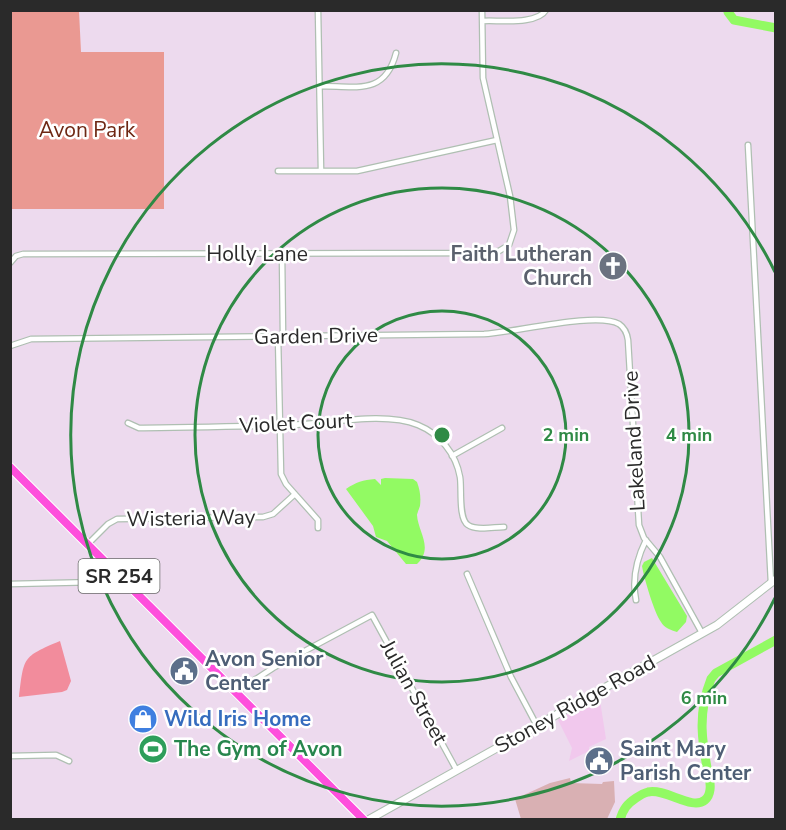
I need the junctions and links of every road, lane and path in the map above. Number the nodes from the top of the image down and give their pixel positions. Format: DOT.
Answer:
graph roads {
  1 [pos="318,10"];
  2 [pos="483,10"];
  3 [pos="546,10"];
  4 [pos="483,21"];
  5 [pos="396,53"];
  6 [pos="320,86"];
  7 [pos="497,140"];
  8 [pos="747,146"];
  9 [pos="278,171"];
  10 [pos="321,171"];
  11 [pos="282,254"];
  12 [pos="10,263"];
  13 [pos="280,336"];
  14 [pos="628,340"];
  15 [pos="10,346"];
  16 [pos="128,423"];
  17 [pos="279,425"];
  18 [pos="502,428"];
  19 [pos="452,456"];
  20 [pos="10,467"];
  21 [pos="295,494"];
  22 [pos="504,527"];
  23 [pos="318,528"];
  24 [pos="646,540"];
  25 [pos="88,544"];
  26 [pos="114,570"];
  27 [pos="467,574"];
  28 [pos="773,581"];
  29 [pos="10,584"];
  30 [pos="636,600"];
  31 [pos="702,633"];
  32 [pos="236,692"];
  33 [pos="536,724"];
  34 [pos="10,756"];
  35 [pos="69,761"];
  36 [pos="456,769"];
  37 [pos="366,819"];
  1 -- 6 [label="street"];
  2 -- 4 [label="street"];
  3 -- 4 [label="street"];
  4 -- 7 [label="street"];
  5 -- 6 [label="street"];
  6 -- 10 [label="street"];
  7 -- 10 [label="street"];
  7 -- 11 [label="street, Holly Lane"];
  8 -- 28 [label="street"];
  9 -- 10 [label="street"];
  11 -- 12 [label="street, Holly Lane"];
  11 -- 13 [label="street"];
  13 -- 14 [label="street, Garden Drive"];
  13 -- 15 [label="street, Garden Drive"];
  13 -- 17 [label="street"];
  14 -- 24 [label="street, Lakeland Drive"];
  16 -- 17 [label="street, Violet Court"];
  17 -- 19 [label="street, Violet Court"];
  17 -- 21 [label="street"];
  18 -- 19 [label="street"];
  19 -- 22 [label="street"];
  20 -- 25 [label="main road, SR 254"];
  21 -- 23 [label="street"];
  21 -- 25 [label="street, Wisteria Way"];
  24 -- 30 [label="street, Lakeland Drive"];
  24 -- 31 [label="street, Lakeland Drive"];
  25 -- 26 [label="main road, SR 254"];
  26 -- 29 [label="street"];
  26 -- 32 [label="main road, SR 254"];
  27 -- 33 [label="street"];
  28 -- 31 [label="street, Stoney Ridge Road"];
  31 -- 33 [label="street, Stoney Ridge Road"];
  32 -- 36 [label="street, Julian Street"];
  32 -- 37 [label="main road, SR 254"];
  33 -- 36 [label="street, Stoney Ridge Road"];
  34 -- 35 [label="street"];
  36 -- 37 [label="street, Stoney Ridge Road"];
}
